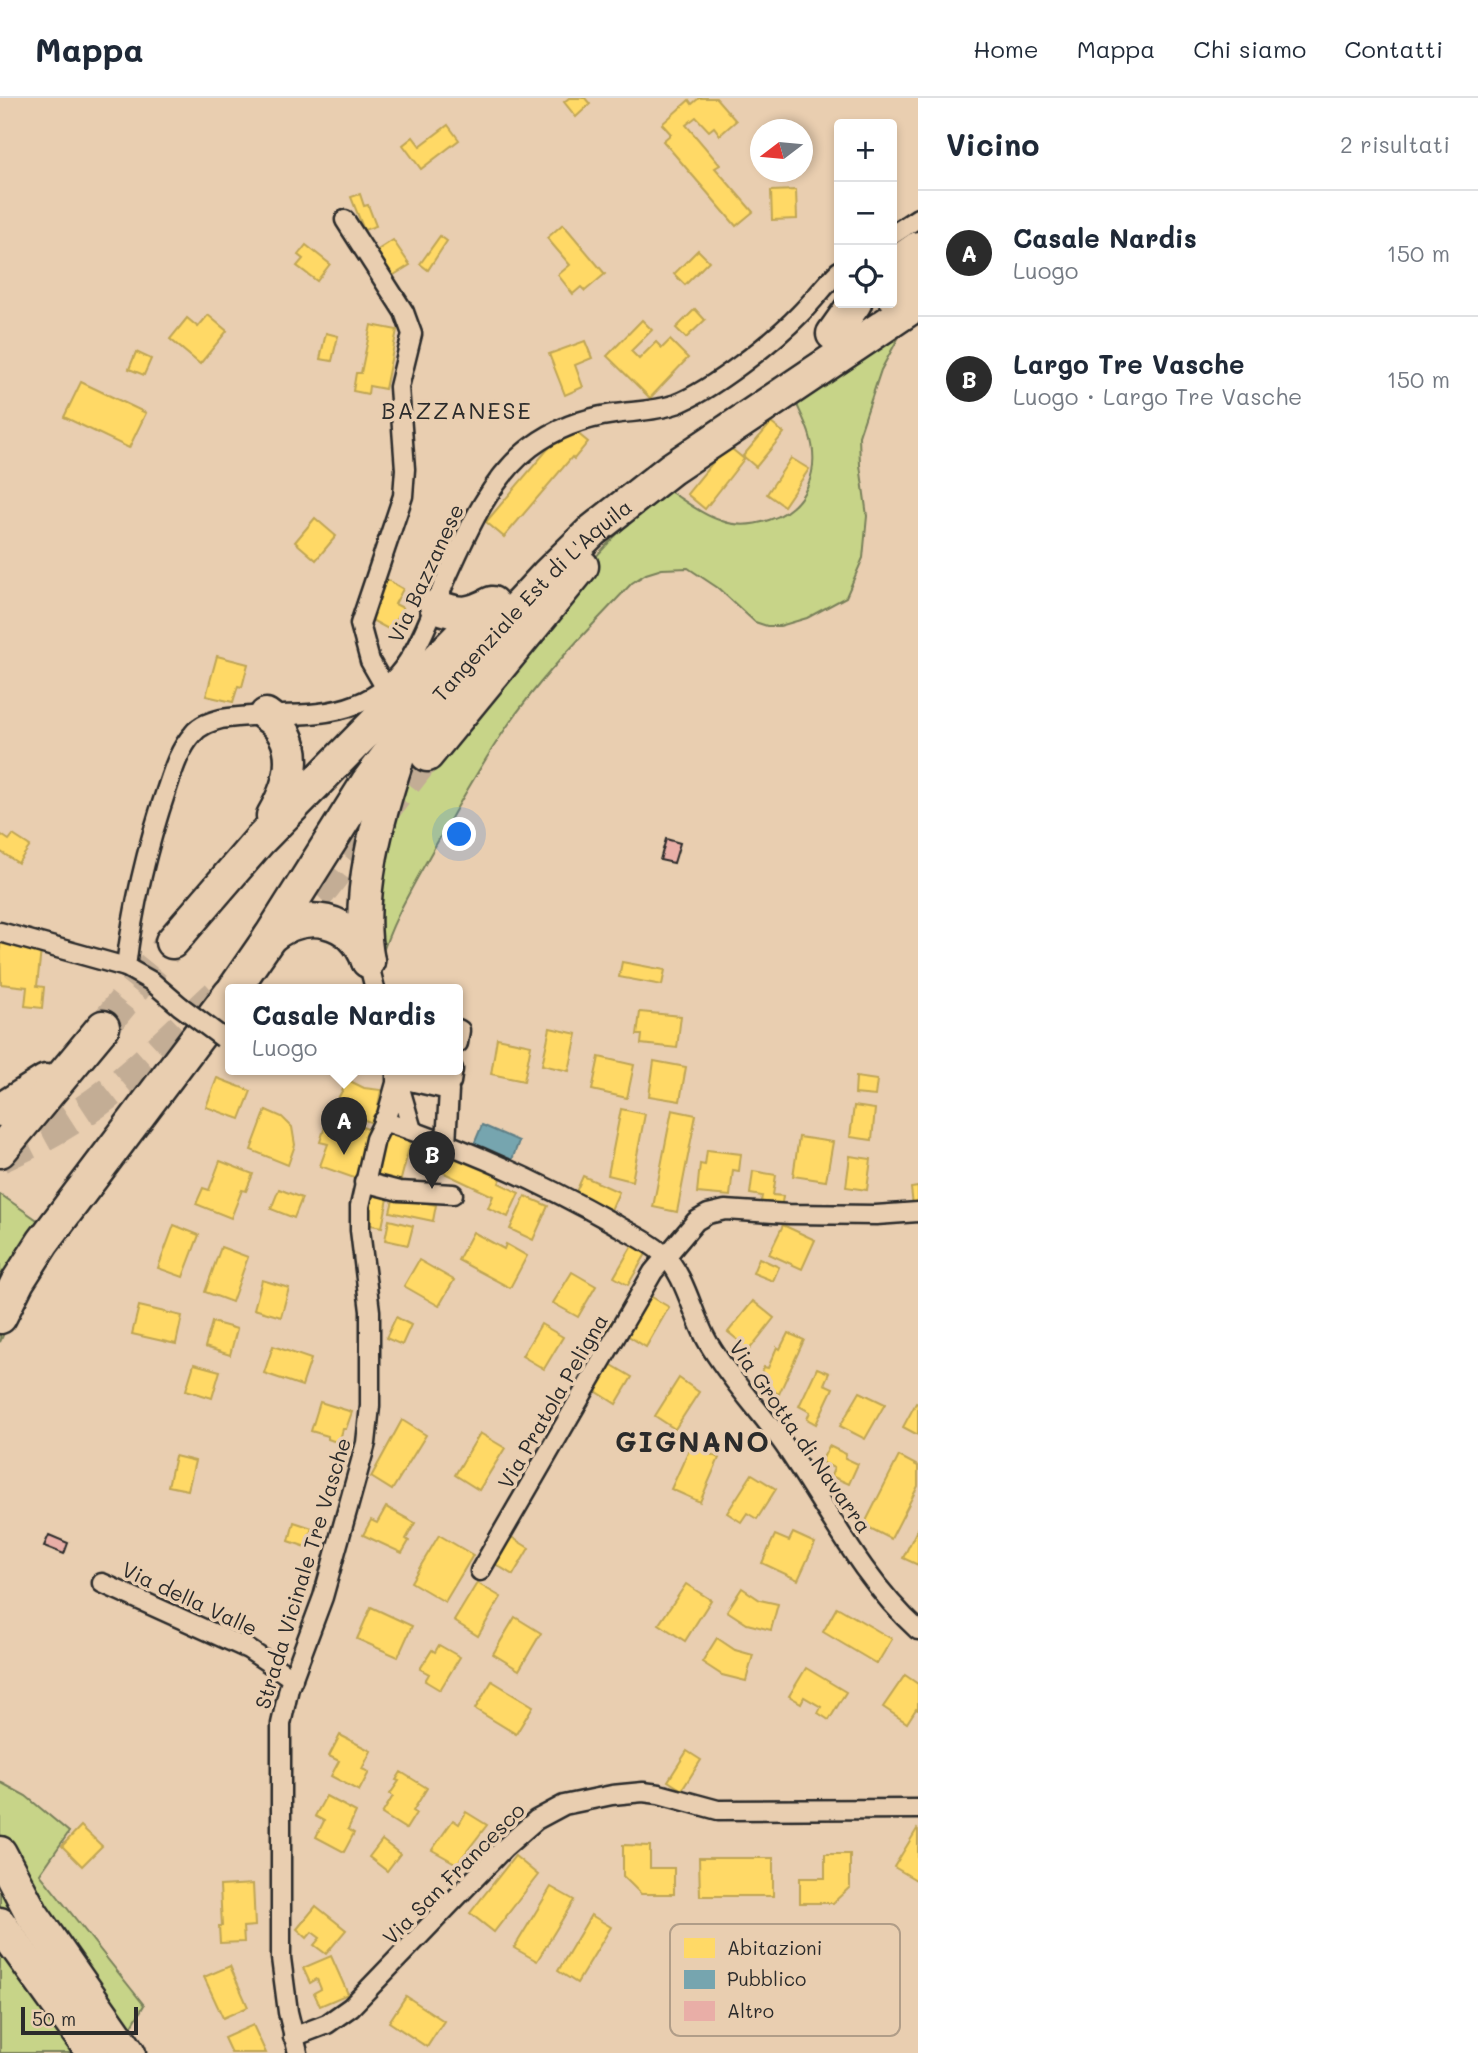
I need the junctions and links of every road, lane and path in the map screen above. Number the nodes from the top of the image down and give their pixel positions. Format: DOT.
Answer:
graph roads {
  1 [pos="918,218"];
  2 [pos="345,219"];
  3 [pos="897,232"];
  4 [pos="918,248"];
  5 [pos="897,263"];
  6 [pos="918,276"];
  7 [pos="834,277"];
  8 [pos="897,291"];
  9 [pos="918,303"];
  10 [pos="851,308"];
  11 [pos="871,308"];
  12 [pos="833,334"];
  13 [pos="671,470"];
  14 [pos="493,602"];
  15 [pos="436,606"];
  16 [pos="384,687"];
  17 [pos="266,715"];
  18 [pos="407,730"];
  19 [pos="427,755"];
  20 [pos="259,841"];
  21 [pos="0,932"];
  22 [pos="270,937"];
  23 [pos="173,942"];
  24 [pos="126,967"];
  25 [pos="372,980"];
  26 [pos="237,984"];
  27 [pos="225,1001"];
  28 [pos="103,1027"];
  29 [pos="225,1039"];
  30 [pos="73,1063"];
  31 [pos="396,1075"];
  32 [pos="396,1075"];
  33 [pos="406,1075"];
  34 [pos="437,1078"];
  35 [pos="0,1111"];
  36 [pos="383,1121"];
  37 [pos="412,1130"];
  38 [pos="446,1143"];
  39 [pos="0,1151"];
  40 [pos="364,1182"];
  41 [pos="453,1194"];
  42 [pos="918,1212"];
  43 [pos="666,1256"];
  44 [pos="0,1317"];
  45 [pos="480,1571"];
  46 [pos="102,1583"];
  47 [pos="918,1630"];
  48 [pos="293,1679"];
  49 [pos="918,1809"];
  50 [pos="0,1853"];
  51 [pos="0,1924"];
  52 [pos="295,2045"];
  53 [pos="93,2053"];
  54 [pos="129,2053"];
  1 -- 3 [label="street"];
  2 -- 16 [label="street"];
  4 -- 5 [label="highway"];
  6 -- 8 [label="highway"];
  7 -- 15 [label="street, Via Bazzanese"];
  9 -- 13 [label="highway, Tangenziale Est di L'Aquila"];
  10 -- 12 [label="highway"];
  11 -- 12 [label="highway, Tangenziale Est di L'Aquila"];
  12 -- 14 [label="highway, Tangenziale Est di L'Aquila"];
  13 -- 18 [label="highway, Tangenziale Est di L'Aquila"];
  13 -- 19 [label="highway"];
  14 -- 15 [label="highway"];
  14 -- 20 [label="highway, Tangenziale Est di L'Aquila"];
  15 -- 16 [label="street, Via Bazzanese"];
  16 -- 17 [label="street, Via Bazzanese"];
  17 -- 20 [label="highway"];
  17 -- 24 [label="street, Via Bazzanese"];
  18 -- 22 [label="highway, Tangenziale Est di L'Aquila"];
  18 -- 25 [label="highway"];
  20 -- 23 [label="highway, Tangenziale Est di L'Aquila"];
  21 -- 24 [label="street"];
  22 -- 25 [label="highway"];
  22 -- 26 [label="highway, Tangenziale Est di L'Aquila"];
  24 -- 29 [label="street, bridge"];
  27 -- 44 [label="highway"];
  28 -- 30 [label="highway"];
  30 -- 35 [label="highway"];
  30 -- 39 [label="highway"];
  31 -- 36 [label="street, Strada Vicinale Tre Vasche"];
  32 -- 37 [label="street"];
  33 -- 34 [label="street"];
  34 -- 38 [label="street"];
  36 -- 37 [label="street"];
  36 -- 40 [label="street, Strada Vicinale Tre Vasche"];
  37 -- 38 [label="street"];
  38 -- 43 [label="street"];
  40 -- 41 [label="street"];
  40 -- 48 [label="street, Strada Vicinale Tre Vasche"];
  42 -- 43 [label="street, Via Pratola Peligna"];
  43 -- 45 [label="street, Via Pratola Peligna"];
  43 -- 47 [label="street, Via Grotta di Navarra"];
  46 -- 48 [label="street, Via della Valle"];
  48 -- 52 [label="street, Strada Vicinale Tre Vasche"];
  49 -- 52 [label="street, Via San Francesco"];
  50 -- 54 [label="highway"];
  51 -- 53 [label="highway"];
}
